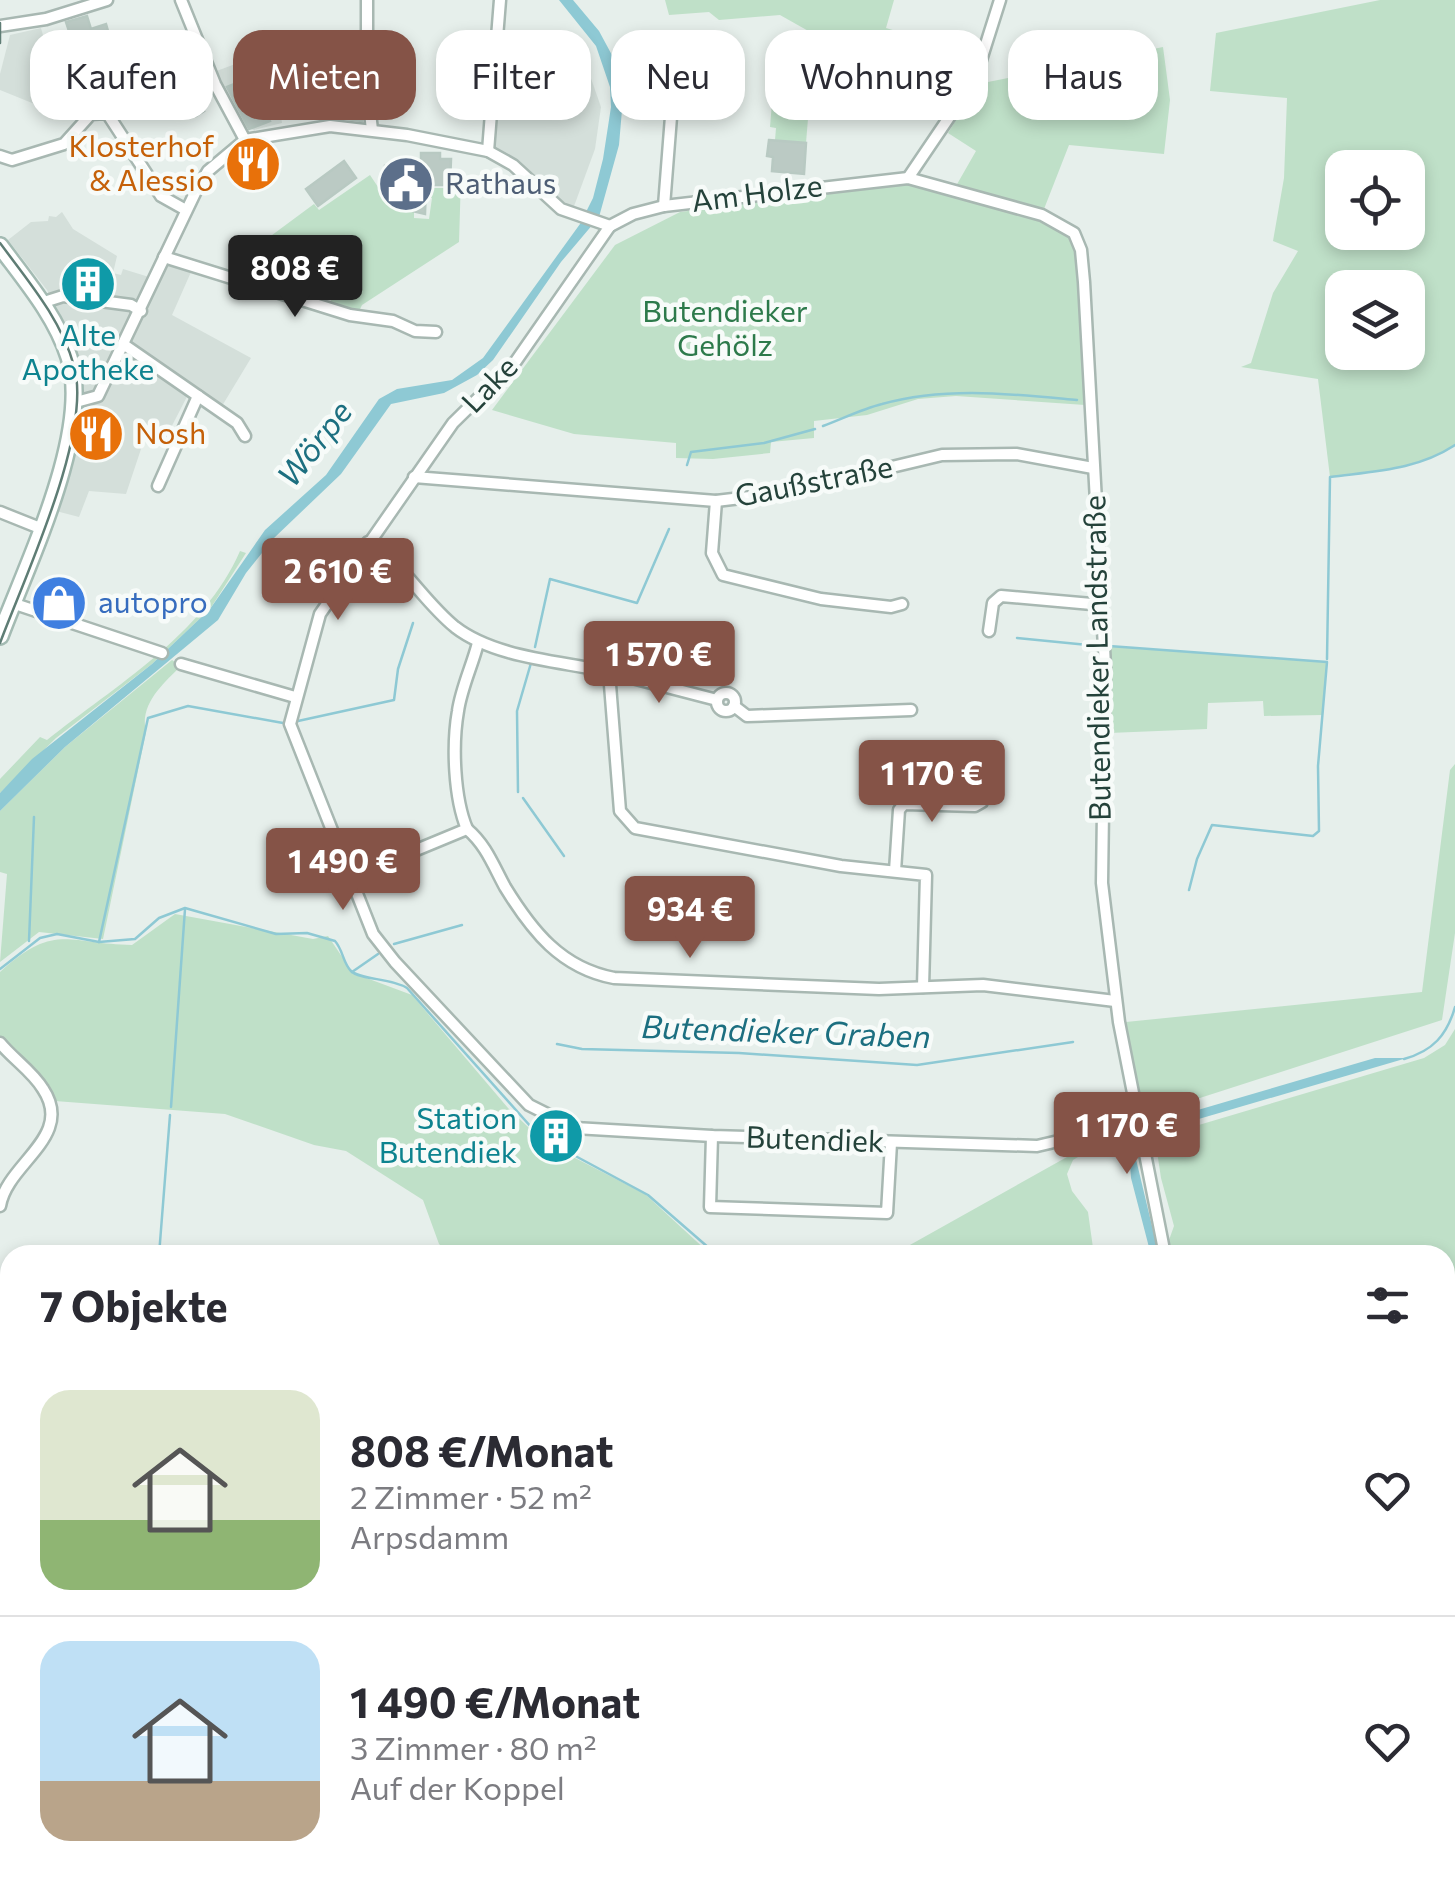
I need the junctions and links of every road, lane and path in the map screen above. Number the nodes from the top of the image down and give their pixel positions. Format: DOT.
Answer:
graph roads {
  1 [pos="107,0"];
  2 [pos="181,0"];
  3 [pos="367,0"];
  4 [pos="500,0"];
  5 [pos="1000,0"];
  6 [pos="0,26"];
  7 [pos="673,120"];
  8 [pos="372,130"];
  9 [pos="245,140"];
  10 [pos="488,150"];
  11 [pos="0,156"];
  12 [pos="908,178"];
  13 [pos="664,206"];
  14 [pos="186,210"];
  15 [pos="604,224"];
  16 [pos="0,246"];
  17 [pos="164,257"];
  18 [pos="41,303"];
  19 [pos="141,310"];
  20 [pos="436,332"];
  21 [pos="124,344"];
  22 [pos="198,396"];
  23 [pos="76,402"];
  24 [pos="246,436"];
  25 [pos="1093,468"];
  26 [pos="414,478"];
  27 [pos="158,486"];
  28 [pos="716,500"];
  29 [pos="0,512"];
  30 [pos="40,528"];
  31 [pos="368,542"];
  32 [pos="12,603"];
  33 [pos="902,604"];
  34 [pos="1103,604"];
  35 [pos="988,631"];
  36 [pos="0,636"];
  37 [pos="478,643"];
  38 [pos="162,653"];
  39 [pos="181,664"];
  40 [pos="609,672"];
  41 [pos="295,698"];
  42 [pos="911,710"];
  43 [pos="982,802"];
  44 [pos="467,829"];
  45 [pos="894,872"];
  46 [pos="350,877"];
  47 [pos="923,986"];
  48 [pos="1116,1001"];
  49 [pos="0,1042"];
  50 [pos="1140,1122"];
  51 [pos="712,1136"];
  52 [pos="891,1142"];
  53 [pos="3,1184"];
  54 [pos="0,1206"];
  55 [pos="1163,1245"];
  1 -- 6 [label="street"];
  2 -- 9 [label="street"];
  3 -- 8 [label="street"];
  4 -- 10 [label="street"];
  5 -- 12 [label="street"];
  7 -- 13 [label="street"];
  8 -- 9 [label="street"];
  8 -- 10 [label="street"];
  9 -- 14 [label="street"];
  10 -- 15 [label="street"];
  11 -- 14 [label="street"];
  12 -- 13 [label="street, Am Holze"];
  12 -- 25 [label="street, Butendieker Landstraße"];
  13 -- 15 [label="street, Am Holze"];
  14 -- 17 [label="street"];
  15 -- 26 [label="street, Lake"];
  16 -- 18 [label="street"];
  17 -- 19 [label="street"];
  17 -- 20 [label="street"];
  18 -- 19 [label="street"];
  18 -- 23 [label="street"];
  19 -- 21 [label="street"];
  21 -- 22 [label="street"];
  21 -- 23 [label="street"];
  22 -- 24 [label="street"];
  22 -- 27 [label="street"];
  23 -- 30 [label="street"];
  25 -- 28 [label="street, Gaußstraße"];
  25 -- 34 [label="street, Butendieker Landstraße"];
  26 -- 28 [label="street, Gaußstraße"];
  26 -- 31 [label="street, Lake"];
  28 -- 33 [label="street"];
  29 -- 30 [label="street"];
  30 -- 32 [label="street"];
  31 -- 37 [label="street"];
  31 -- 41 [label="street, Lake"];
  32 -- 36 [label="street"];
  32 -- 38 [label="street"];
  34 -- 35 [label="street"];
  34 -- 48 [label="street, Butendieker Landstraße"];
  37 -- 40 [label="street"];
  37 -- 44 [label="street"];
  39 -- 41 [label="street"];
  40 -- 42 [label="street"];
  40 -- 45 [label="street"];
  41 -- 46 [label="street, Butendiek"];
  43 -- 45 [label="street"];
  44 -- 46 [label="street"];
  44 -- 47 [label="street"];
  45 -- 47 [label="street"];
  46 -- 51 [label="street, Butendiek"];
  47 -- 48 [label="street"];
  48 -- 50 [label="street, Butendieker Landstraße"];
  49 -- 53 [label="street"];
  50 -- 52 [label="street, Butendiek"];
  50 -- 55 [label="street, Butendieker Landstraße"];
  51 -- 52 [label="street, Butendiek"];
  51 -- 52 [label="street"];
  53 -- 54 [label="street"];
}
